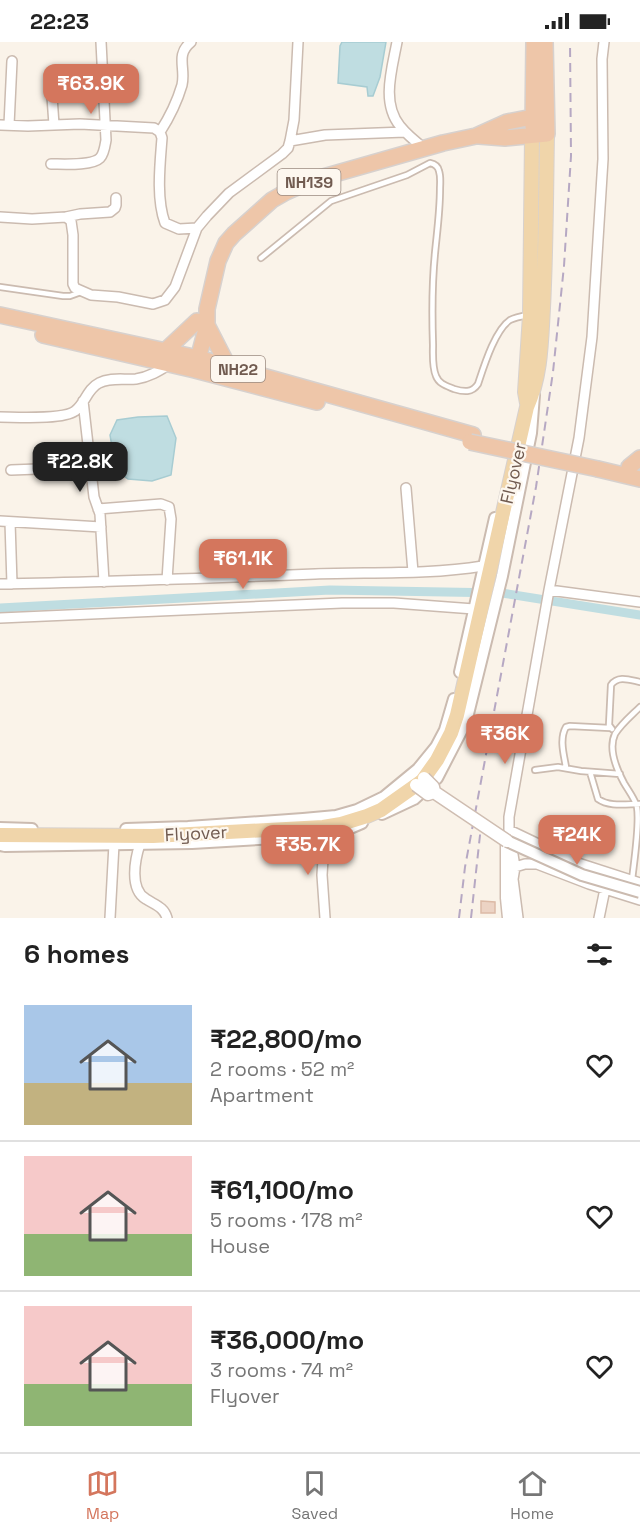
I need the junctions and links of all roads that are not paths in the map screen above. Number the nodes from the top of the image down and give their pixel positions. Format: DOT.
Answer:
graph roads {
  1 [pos="101,42"];
  2 [pos="191,42"];
  3 [pos="298,42"];
  4 [pos="396,42"];
  5 [pos="534,42"];
  6 [pos="546,42"];
  7 [pos="604,42"];
  8 [pos="12,61"];
  9 [pos="51,82"];
  10 [pos="540,117"];
  11 [pos="5,125"];
  12 [pos="54,125"];
  13 [pos="105,126"];
  14 [pos="159,132"];
  15 [pos="405,132"];
  16 [pos="540,135"];
  17 [pos="476,136"];
  18 [pos="290,141"];
  19 [pos="425,149"];
  20 [pos="51,164"];
  21 [pos="116,198"];
  22 [pos="0,217"];
  23 [pos="66,217"];
  24 [pos="197,228"];
  25 [pos="261,258"];
  26 [pos="0,287"];
  27 [pos="81,292"];
  28 [pos="0,315"];
  29 [pos="530,315"];
  30 [pos="204,318"];
  31 [pos="0,325"];
  32 [pos="167,358"];
  33 [pos="192,363"];
  34 [pos="228,366"];
  35 [pos="530,392"];
  36 [pos="83,401"];
  37 [pos="0,417"];
  38 [pos="471,438"];
  39 [pos="599,465"];
  40 [pos="636,465"];
  41 [pos="91,467"];
  42 [pos="11,470"];
  43 [pos="640,479"];
  44 [pos="406,488"];
  45 [pos="98,509"];
  46 [pos="5,522"];
  47 [pos="101,527"];
  48 [pos="482,571"];
  49 [pos="413,572"];
  50 [pos="168,580"];
  51 [pos="104,582"];
  52 [pos="0,584"];
  53 [pos="12,584"];
  54 [pos="549,590"];
  55 [pos="640,602"];
  56 [pos="475,605"];
  57 [pos="0,618"];
  58 [pos="640,682"];
  59 [pos="640,707"];
  60 [pos="610,728"];
  61 [pos="616,733"];
  62 [pos="566,768"];
  63 [pos="535,770"];
  64 [pos="590,772"];
  65 [pos="620,774"];
  66 [pos="420,781"];
  67 [pos="638,804"];
  68 [pos="328,835"];
  69 [pos="508,835"];
  70 [pos="0,836"];
  71 [pos="114,844"];
  72 [pos="140,844"];
  73 [pos="515,867"];
  74 [pos="636,881"];
  75 [pos="605,889"];
  76 [pos="640,892"];
  77 [pos="640,900"];
  78 [pos="110,918"];
  79 [pos="167,918"];
  80 [pos="326,918"];
  81 [pos="509,918"];
  82 [pos="518,918"];
  83 [pos="599,918"];
  1 -- 13 [label="street"];
  2 -- 14 [label="street"];
  3 -- 18 [label="street"];
  4 -- 15 [label="street"];
  5 -- 10 [label="highway"];
  6 -- 10 [label="highway"];
  7 -- 54 [label="street"];
  8 -- 11 [label="street"];
  9 -- 12 [label="street"];
  10 -- 16 [label="highway"];
  10 -- 17 [label="highway, NH139"];
  11 -- 12 [label="street"];
  12 -- 13 [label="street"];
  13 -- 14 [label="street"];
  13 -- 20 [label="street"];
  14 -- 24 [label="street"];
  15 -- 18 [label="street"];
  15 -- 19 [label="street"];
  16 -- 17 [label="highway, NH139"];
  16 -- 29 [label="main road"];
  16 -- 35 [label="main road"];
  17 -- 19 [label="highway, NH139"];
  18 -- 24 [label="street"];
  19 -- 30 [label="highway, NH139"];
  21 -- 23 [label="street"];
  22 -- 23 [label="street"];
  23 -- 27 [label="street"];
  24 -- 27 [label="street"];
  25 -- 29 [label="lane"];
  26 -- 27 [label="lane"];
  28 -- 32 [label="highway, NH22"];
  29 -- 35 [label="main road"];
  30 -- 32 [label="highway"];
  30 -- 33 [label="highway, NH139"];
  30 -- 34 [label="highway"];
  31 -- 32 [label="highway, NH22"];
  32 -- 33 [label="highway, NH22"];
  32 -- 36 [label="street"];
  33 -- 34 [label="highway, NH22"];
  33 -- 38 [label="highway, NH22"];
  34 -- 38 [label="highway, NH22"];
  35 -- 48 [label="street"];
  35 -- 66 [label="main road, Flyover"];
  35 -- 68 [label="street"];
  36 -- 37 [label="street"];
  36 -- 41 [label="street"];
  38 -- 39 [label="highway, NH22"];
  39 -- 40 [label="highway, NH22"];
  39 -- 43 [label="highway, NH22"];
  41 -- 42 [label="street"];
  41 -- 45 [label="street"];
  44 -- 49 [label="street"];
  45 -- 47 [label="street"];
  45 -- 50 [label="street"];
  46 -- 47 [label="street"];
  46 -- 53 [label="street"];
  47 -- 51 [label="street"];
  48 -- 49 [label="street"];
  48 -- 56 [label="street"];
  49 -- 50 [label="street"];
  50 -- 51 [label="street"];
  51 -- 53 [label="street"];
  52 -- 53 [label="street"];
  54 -- 55 [label="street"];
  54 -- 69 [label="street"];
  56 -- 57 [label="street"];
  56 -- 70 [label="street"];
  58 -- 60 [label="lane"];
  59 -- 61 [label="lane"];
  60 -- 61 [label="lane"];
  60 -- 62 [label="lane"];
  61 -- 65 [label="lane"];
  62 -- 63 [label="lane"];
  62 -- 64 [label="lane"];
  64 -- 65 [label="lane"];
  64 -- 67 [label="lane"];
  65 -- 67 [label="lane"];
  66 -- 69 [label="main road, bridge"];
  66 -- 70 [label="main road, Flyover"];
  67 -- 74 [label="lane"];
  68 -- 72 [label="street"];
  68 -- 80 [label="street"];
  69 -- 73 [label="street"];
  69 -- 74 [label="street"];
  69 -- 76 [label="street, bridge"];
  69 -- 81 [label="main road"];
  70 -- 71 [label="street"];
  71 -- 72 [label="street"];
  71 -- 78 [label="street"];
  72 -- 79 [label="street"];
  73 -- 75 [label="street"];
  73 -- 82 [label="street"];
  75 -- 77 [label="street"];
  75 -- 83 [label="street"];
}
